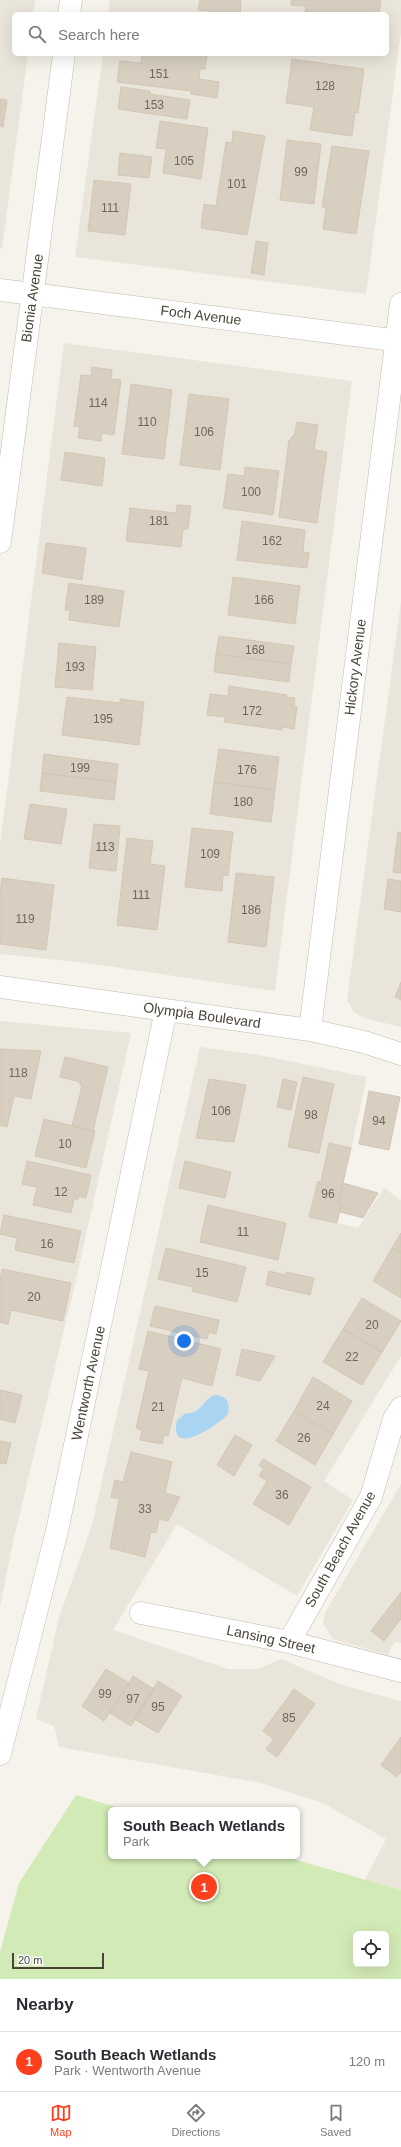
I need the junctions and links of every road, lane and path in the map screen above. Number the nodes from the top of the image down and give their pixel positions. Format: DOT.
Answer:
graph roads {
  1 [pos="71,0"];
  2 [pos="69,12"];
  3 [pos="64,56"];
  4 [pos="0,290"];
  5 [pos="32,294"];
  6 [pos="401,304"];
  7 [pos="399,341"];
  8 [pos="0,542"];
  9 [pos="0,987"];
  10 [pos="166,1010"];
  11 [pos="310,1030"];
  12 [pos="401,1054"];
  13 [pos="401,1408"];
  14 [pos="141,1613"];
  15 [pos="289,1642"];
  16 [pos="401,1671"];
  17 [pos="0,1754"];
  1 -- 2 [label="street"];
  3 -- 5 [label="street, Bionia Avenue"];
  4 -- 5 [label="street, Foch Avenue"];
  5 -- 7 [label="street, Foch Avenue"];
  5 -- 8 [label="street, Bionia Avenue"];
  6 -- 7 [label="street, Hickory Avenue"];
  7 -- 11 [label="street, Hickory Avenue"];
  9 -- 10 [label="street, Olympia Boulevard"];
  10 -- 11 [label="street, Olympia Boulevard"];
  10 -- 17 [label="street, Wentworth Avenue"];
  11 -- 12 [label="street, Olympia Boulevard"];
  13 -- 15 [label="street, South Beach Avenue"];
  14 -- 15 [label="street, Lansing Street"];
  15 -- 16 [label="street, Lansing Street"];
}
